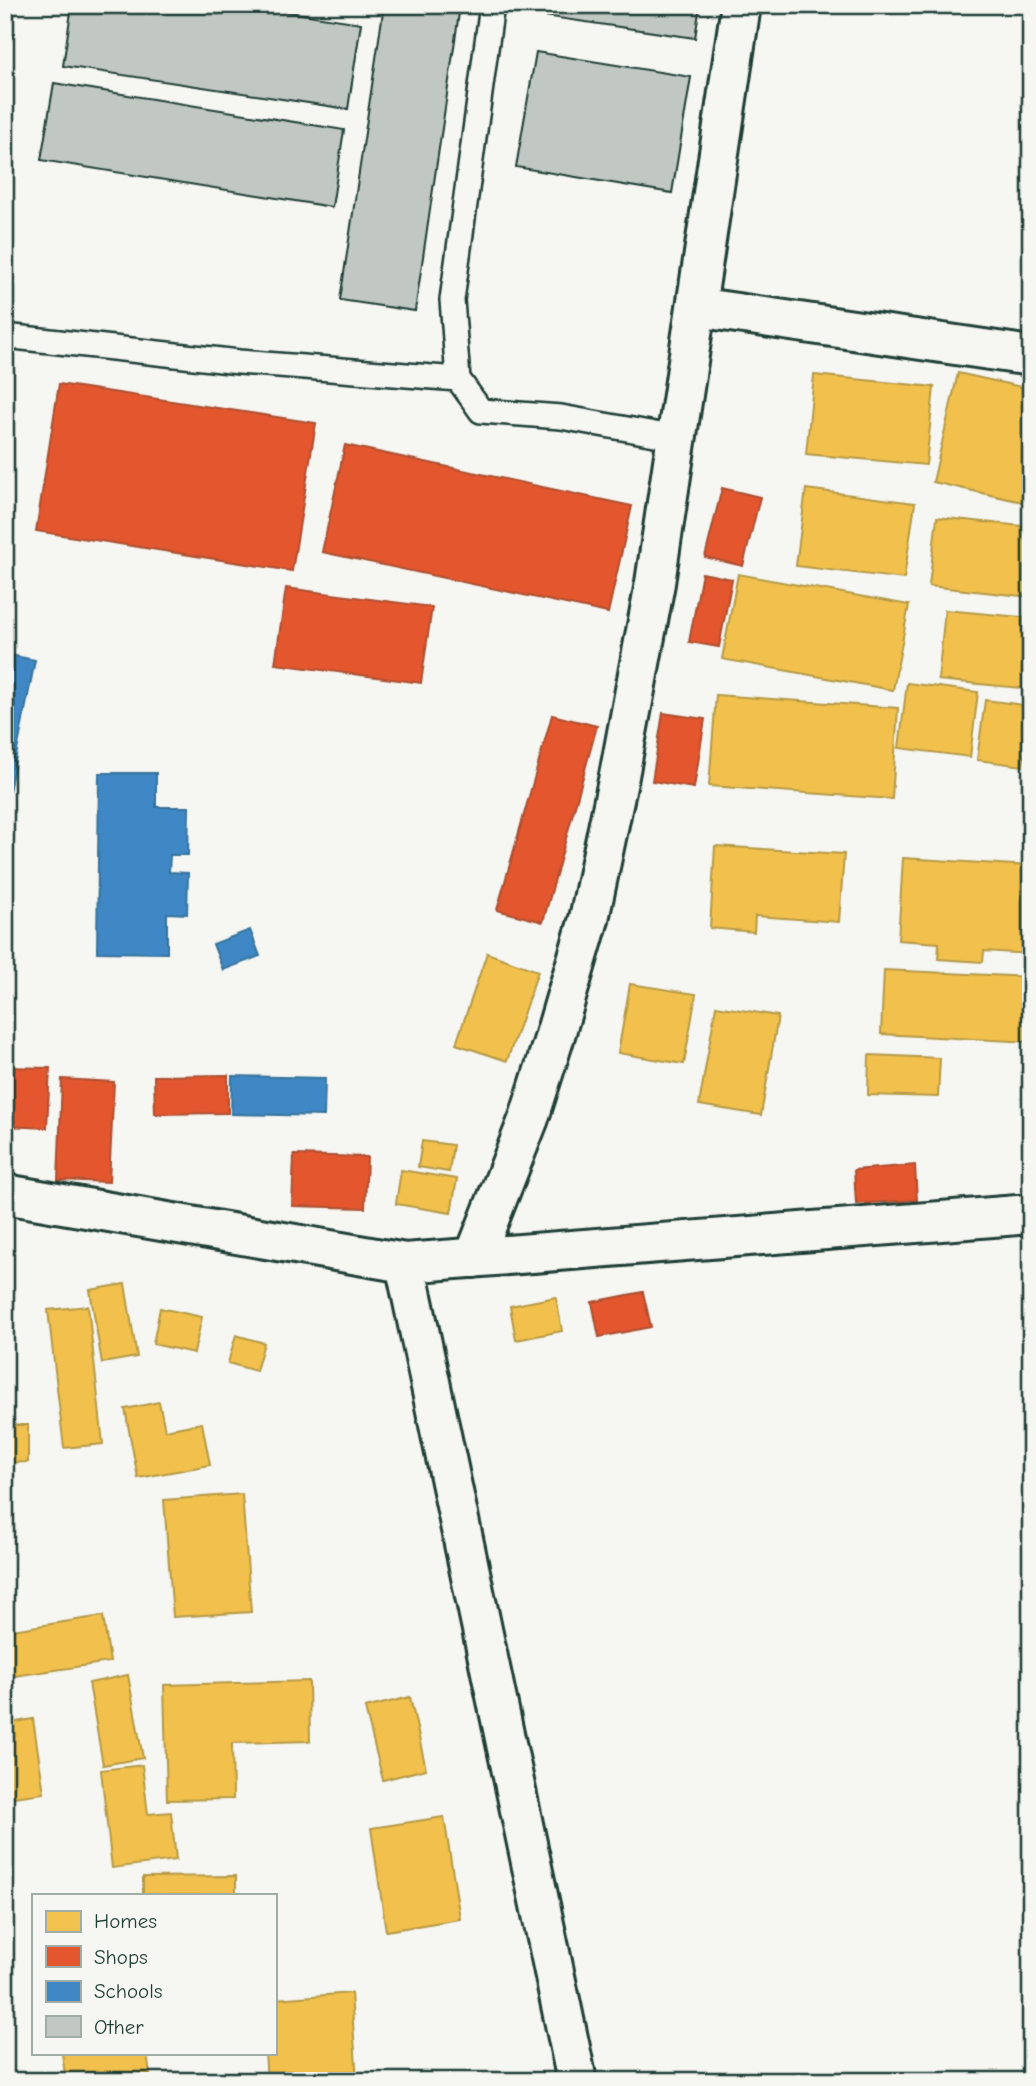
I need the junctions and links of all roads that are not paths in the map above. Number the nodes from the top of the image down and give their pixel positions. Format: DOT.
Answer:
graph roads {
  1 [pos="492,5"];
  2 [pos="741,5"];
  3 [pos="696,307"];
  4 [pos="5,335"];
  5 [pos="1031,356"];
  6 [pos="458,379"];
  7 [pos="677,438"];
  8 [pos="5,1194"];
  9 [pos="1031,1214"];
  10 [pos="474,1258"];
  11 [pos="405,1263"];
  12 [pos="577,2081"];
  1 -- 6 [label="lane"];
  2 -- 3 [label="street"];
  3 -- 5 [label="street"];
  3 -- 7 [label="street"];
  4 -- 6 [label="lane"];
  6 -- 7 [label="lane"];
  7 -- 10 [label="street"];
  8 -- 11 [label="street"];
  9 -- 10 [label="street"];
  10 -- 11 [label="street"];
  11 -- 12 [label="street"];
}
